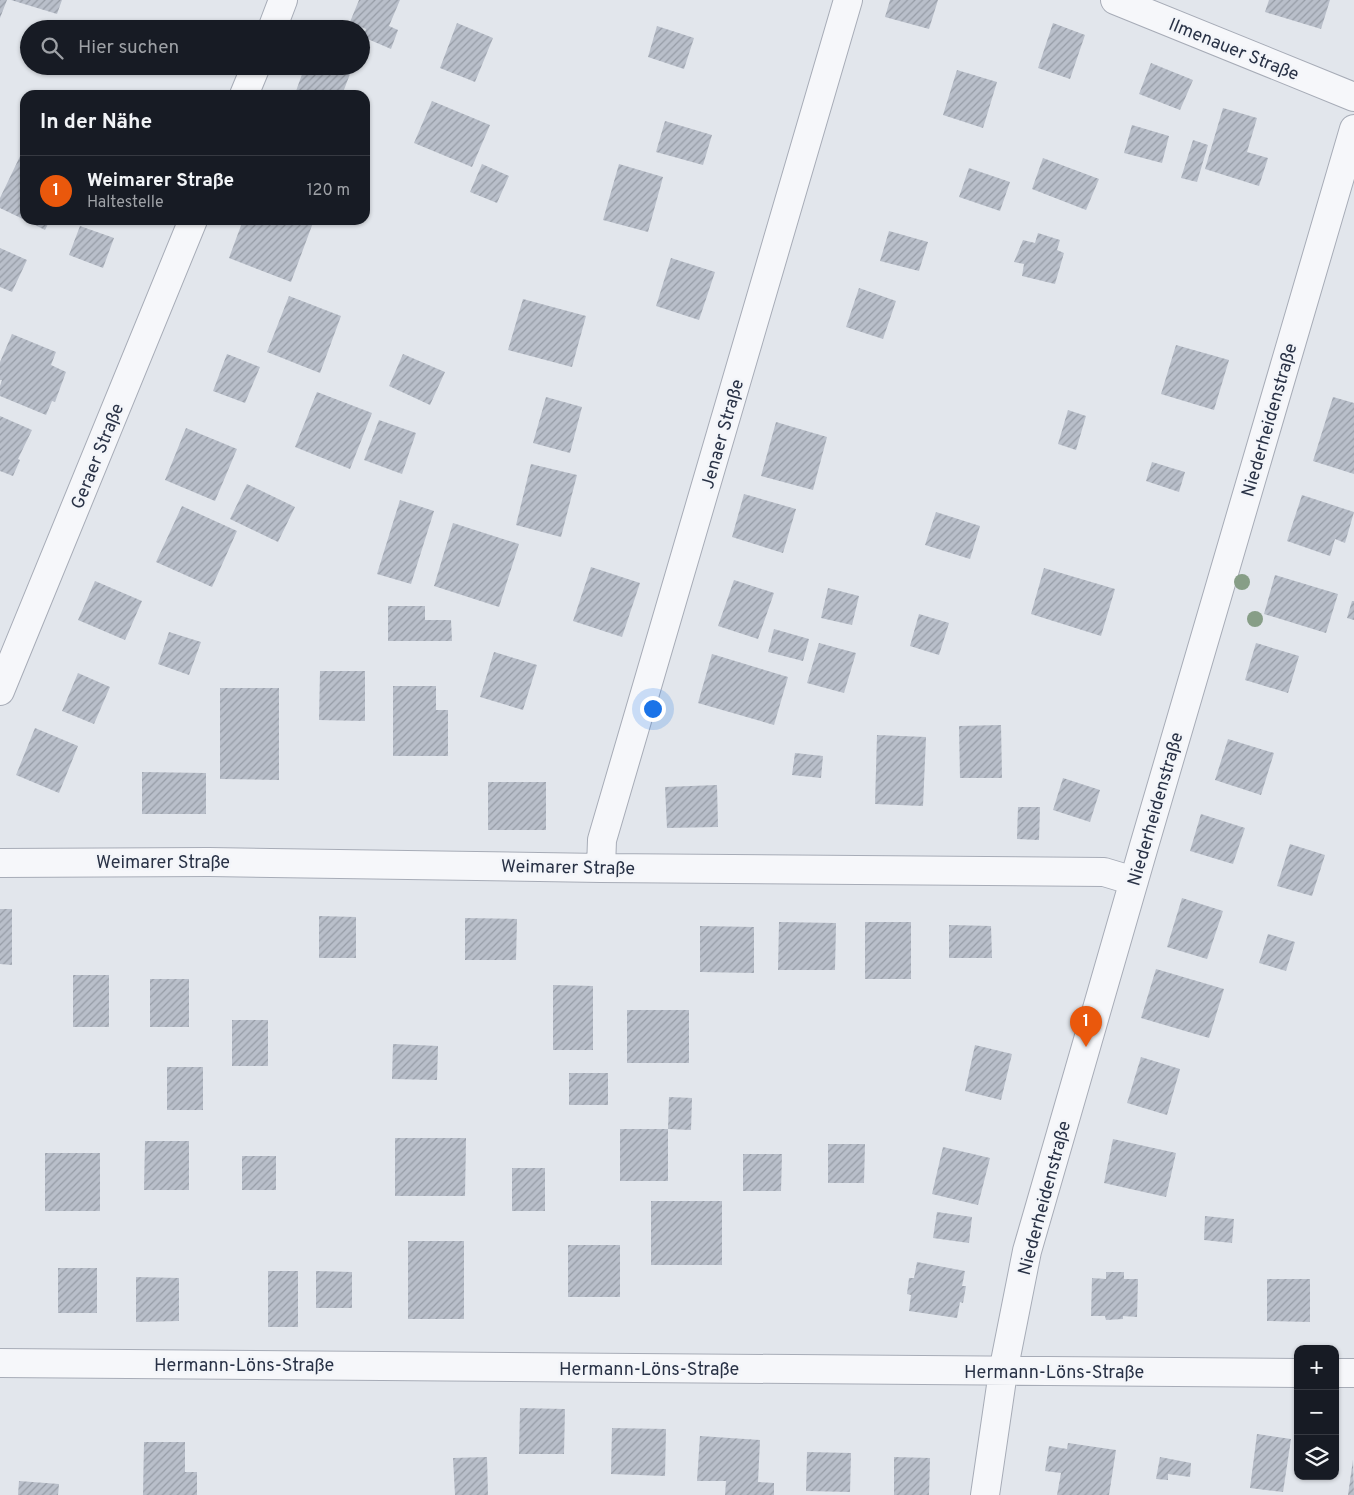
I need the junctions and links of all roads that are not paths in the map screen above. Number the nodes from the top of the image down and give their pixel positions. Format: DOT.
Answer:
graph roads {
  1 [pos="283,0"];
  2 [pos="848,0"];
  3 [pos="1115,0"];
  4 [pos="275,20"];
  5 [pos="252,75"];
  6 [pos="246,90"];
  7 [pos="1354,97"];
  8 [pos="1354,129"];
  9 [pos="191,225"];
  10 [pos="0,691"];
  11 [pos="0,863"];
  12 [pos="601,868"];
  13 [pos="1134,882"];
  14 [pos="0,1363"];
  15 [pos="1003,1372"];
  16 [pos="1294,1373"];
  17 [pos="1339,1373"];
  18 [pos="1354,1373"];
  19 [pos="985,1495"];
  1 -- 4 [label="street"];
  2 -- 12 [label="street, Jenaer Straße"];
  3 -- 7 [label="street, Ilmenauer Straße"];
  5 -- 6 [label="street"];
  8 -- 13 [label="street, Niederheidenstraße"];
  9 -- 10 [label="street, Geraer Straße"];
  11 -- 12 [label="street, Weimarer Straße"];
  12 -- 13 [label="street, Weimarer Straße"];
  13 -- 15 [label="street, Niederheidenstraße"];
  14 -- 15 [label="street, Hermann-Löns-Straße"];
  15 -- 16 [label="street, Hermann-Löns-Straße"];
  15 -- 19 [label="street, Niederheidenstraße"];
  17 -- 18 [label="street"];
}
